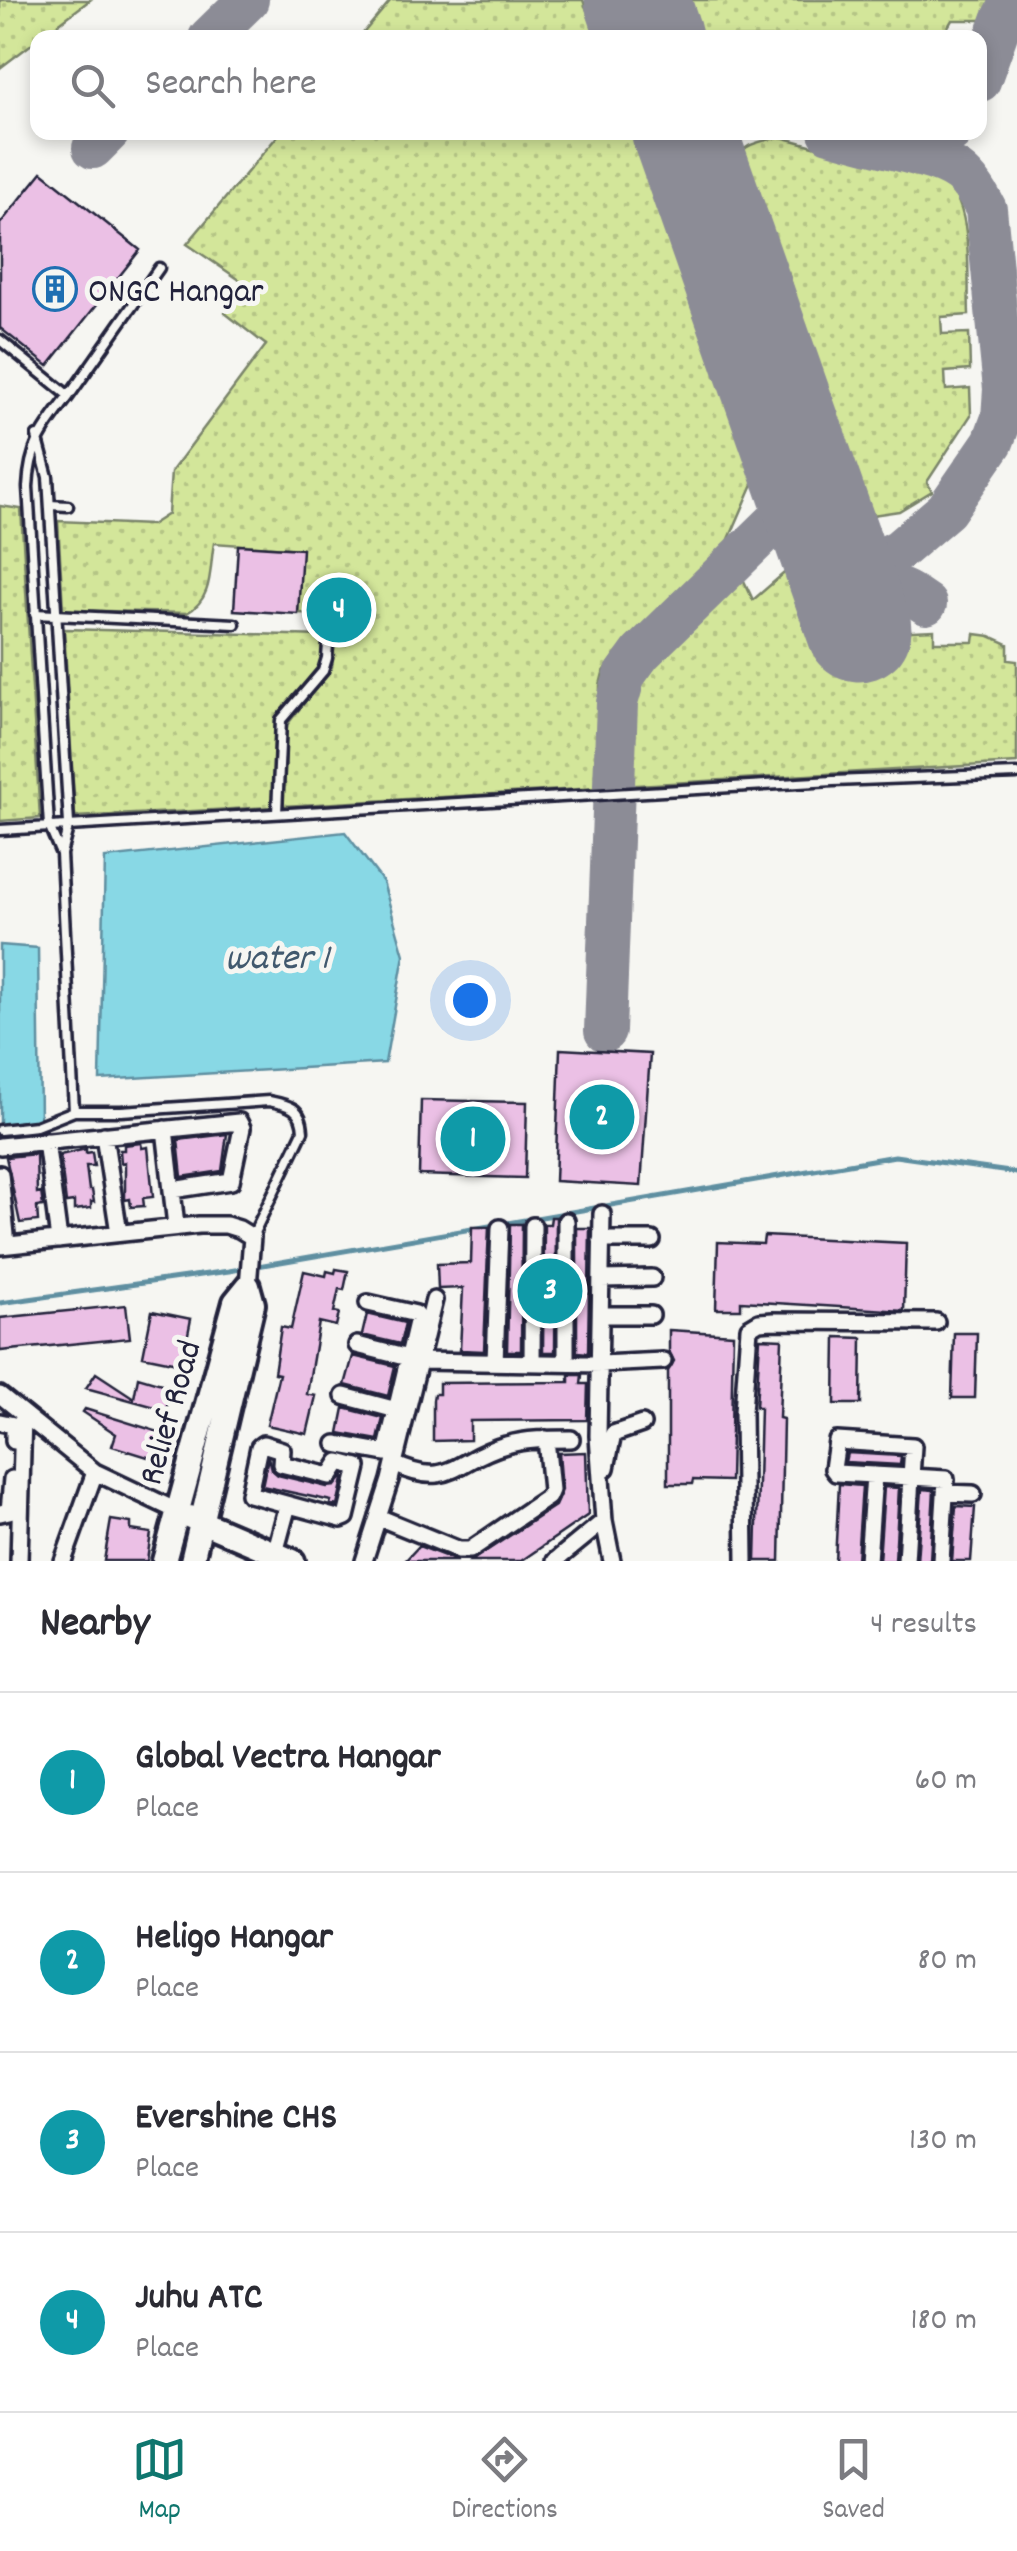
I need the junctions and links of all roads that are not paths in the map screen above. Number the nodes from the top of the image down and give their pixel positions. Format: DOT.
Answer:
graph roads {
  1 [pos="159,268"];
  2 [pos="0,340"];
  3 [pos="69,396"];
  4 [pos="37,436"];
  5 [pos="50,505"];
  6 [pos="68,506"];
  7 [pos="35,614"];
  8 [pos="55,615"];
  9 [pos="235,624"];
  10 [pos="329,630"];
  11 [pos="1017,774"];
  12 [pos="278,812"];
  13 [pos="69,824"];
  14 [pos="50,826"];
  15 [pos="0,830"];
  16 [pos="61,854"];
  17 [pos="74,1111"];
  18 [pos="166,1128"];
  19 [pos="0,1130"];
  20 [pos="104,1135"];
  21 [pos="46,1141"];
  22 [pos="0,1146"];
  23 [pos="0,1174"];
  24 [pos="172,1190"];
  25 [pos="602,1214"];
  26 [pos="566,1220"];
  27 [pos="176,1226"];
  28 [pos="534,1226"];
  29 [pos="500,1228"];
  30 [pos="120,1232"];
  31 [pos="59,1240"];
  32 [pos="601,1240"];
  33 [pos="652,1240"];
  34 [pos="252,1241"];
  35 [pos="4,1246"];
  36 [pos="652,1278"];
  37 [pos="601,1279"];
  38 [pos="249,1283"];
  39 [pos="434,1300"];
  40 [pos="368,1303"];
  41 [pos="651,1314"];
  42 [pos="601,1316"];
  43 [pos="936,1322"];
  44 [pos="357,1345"];
  45 [pos="415,1360"];
  46 [pos="662,1361"];
  47 [pos="495,1362"];
  48 [pos="532,1363"];
  49 [pos="566,1363"];
  50 [pos="601,1364"];
  51 [pos="226,1373"];
  52 [pos="0,1395"];
  53 [pos="344,1396"];
  54 [pos="402,1411"];
  55 [pos="23,1415"];
  56 [pos="0,1422"];
  57 [pos="642,1424"];
  58 [pos="571,1438"];
  59 [pos="544,1443"];
  60 [pos="336,1444"];
  61 [pos="394,1464"];
  62 [pos="95,1472"];
  63 [pos="11,1474"];
  64 [pos="874,1474"];
  65 [pos="911,1476"];
  66 [pos="603,1482"];
  67 [pos="945,1493"];
  68 [pos="973,1494"];
  69 [pos="288,1504"];
  70 [pos="177,1511"];
  71 [pos="0,1514"];
  72 [pos="379,1514"];
  73 [pos="604,1521"];
  74 [pos="202,1522"];
  75 [pos="418,1526"];
  76 [pos="284,1557"];
  77 [pos="19,1561"];
  78 [pos="63,1561"];
  79 [pos="164,1561"];
  80 [pos="192,1561"];
  81 [pos="364,1561"];
  82 [pos="555,1561"];
  83 [pos="612,1561"];
  84 [pos="744,1561"];
  85 [pos="868,1561"];
  86 [pos="906,1561"];
  87 [pos="941,1561"];
  1 -- 3 [label="lane"];
  2 -- 3 [label="lane"];
  3 -- 4 [label="lane"];
  4 -- 5 [label="lane"];
  4 -- 7 [label="lane"];
  5 -- 6 [label="lane"];
  5 -- 8 [label="lane"];
  7 -- 8 [label="lane"];
  7 -- 14 [label="lane"];
  8 -- 9 [label="lane"];
  8 -- 13 [label="lane"];
  10 -- 12 [label="lane"];
  11 -- 12 [label="lane"];
  12 -- 13 [label="lane"];
  13 -- 14 [label="lane"];
  13 -- 16 [label="lane"];
  14 -- 15 [label="lane"];
  14 -- 16 [label="lane"];
  16 -- 17 [label="lane"];
  17 -- 19 [label="lane"];
  17 -- 34 [label="lane"];
  18 -- 20 [label="street"];
  18 -- 24 [label="street"];
  18 -- 24 [label="street"];
  20 -- 21 [label="street"];
  20 -- 30 [label="street"];
  21 -- 22 [label="street"];
  21 -- 31 [label="street"];
  23 -- 35 [label="street"];
  24 -- 27 [label="street"];
  25 -- 32 [label="street"];
  26 -- 49 [label="street"];
  27 -- 30 [label="street"];
  27 -- 34 [label="street"];
  28 -- 48 [label="street"];
  29 -- 47 [label="street"];
  30 -- 31 [label="street"];
  31 -- 35 [label="street"];
  32 -- 33 [label="street"];
  32 -- 37 [label="street"];
  34 -- 38 [label="street"];
  36 -- 37 [label="street"];
  37 -- 42 [label="street"];
  38 -- 51 [label="street"];
  39 -- 45 [label="street"];
  40 -- 45 [label="street"];
  41 -- 42 [label="street"];
  42 -- 50 [label="street"];
  43 -- 84 [label="street"];
  44 -- 45 [label="street"];
  45 -- 47 [label="street"];
  45 -- 54 [label="street"];
  46 -- 50 [label="street"];
  47 -- 48 [label="street"];
  48 -- 49 [label="street"];
  49 -- 50 [label="street"];
  50 -- 66 [label="street"];
  51 -- 70 [label="street, Relief Road"];
  51 -- 74 [label="street, Relief Road"];
  52 -- 55 [label="street"];
  53 -- 54 [label="street"];
  54 -- 60 [label="street"];
  54 -- 61 [label="street"];
  55 -- 62 [label="street"];
  55 -- 63 [label="street"];
  56 -- 63 [label="street"];
  57 -- 66 [label="street"];
  58 -- 59 [label="street"];
  59 -- 61 [label="street"];
  59 -- 72 [label="street"];
  61 -- 72 [label="street"];
  62 -- 70 [label="street"];
  62 -- 78 [label="street"];
  63 -- 71 [label="street"];
  63 -- 77 [label="street"];
  64 -- 65 [label="street"];
  64 -- 65 [label="street"];
  64 -- 85 [label="street"];
  65 -- 67 [label="street"];
  65 -- 86 [label="street"];
  66 -- 73 [label="street"];
  67 -- 68 [label="street"];
  67 -- 87 [label="street"];
  69 -- 69 [label="street"];
  69 -- 76 [label="street"];
  70 -- 74 [label="street"];
  70 -- 79 [label="street, Relief Road"];
  72 -- 75 [label="street"];
  72 -- 81 [label="street"];
  73 -- 82 [label="street"];
  73 -- 83 [label="street"];
  74 -- 76 [label="street"];
  74 -- 80 [label="street, Relief Road"];
}
